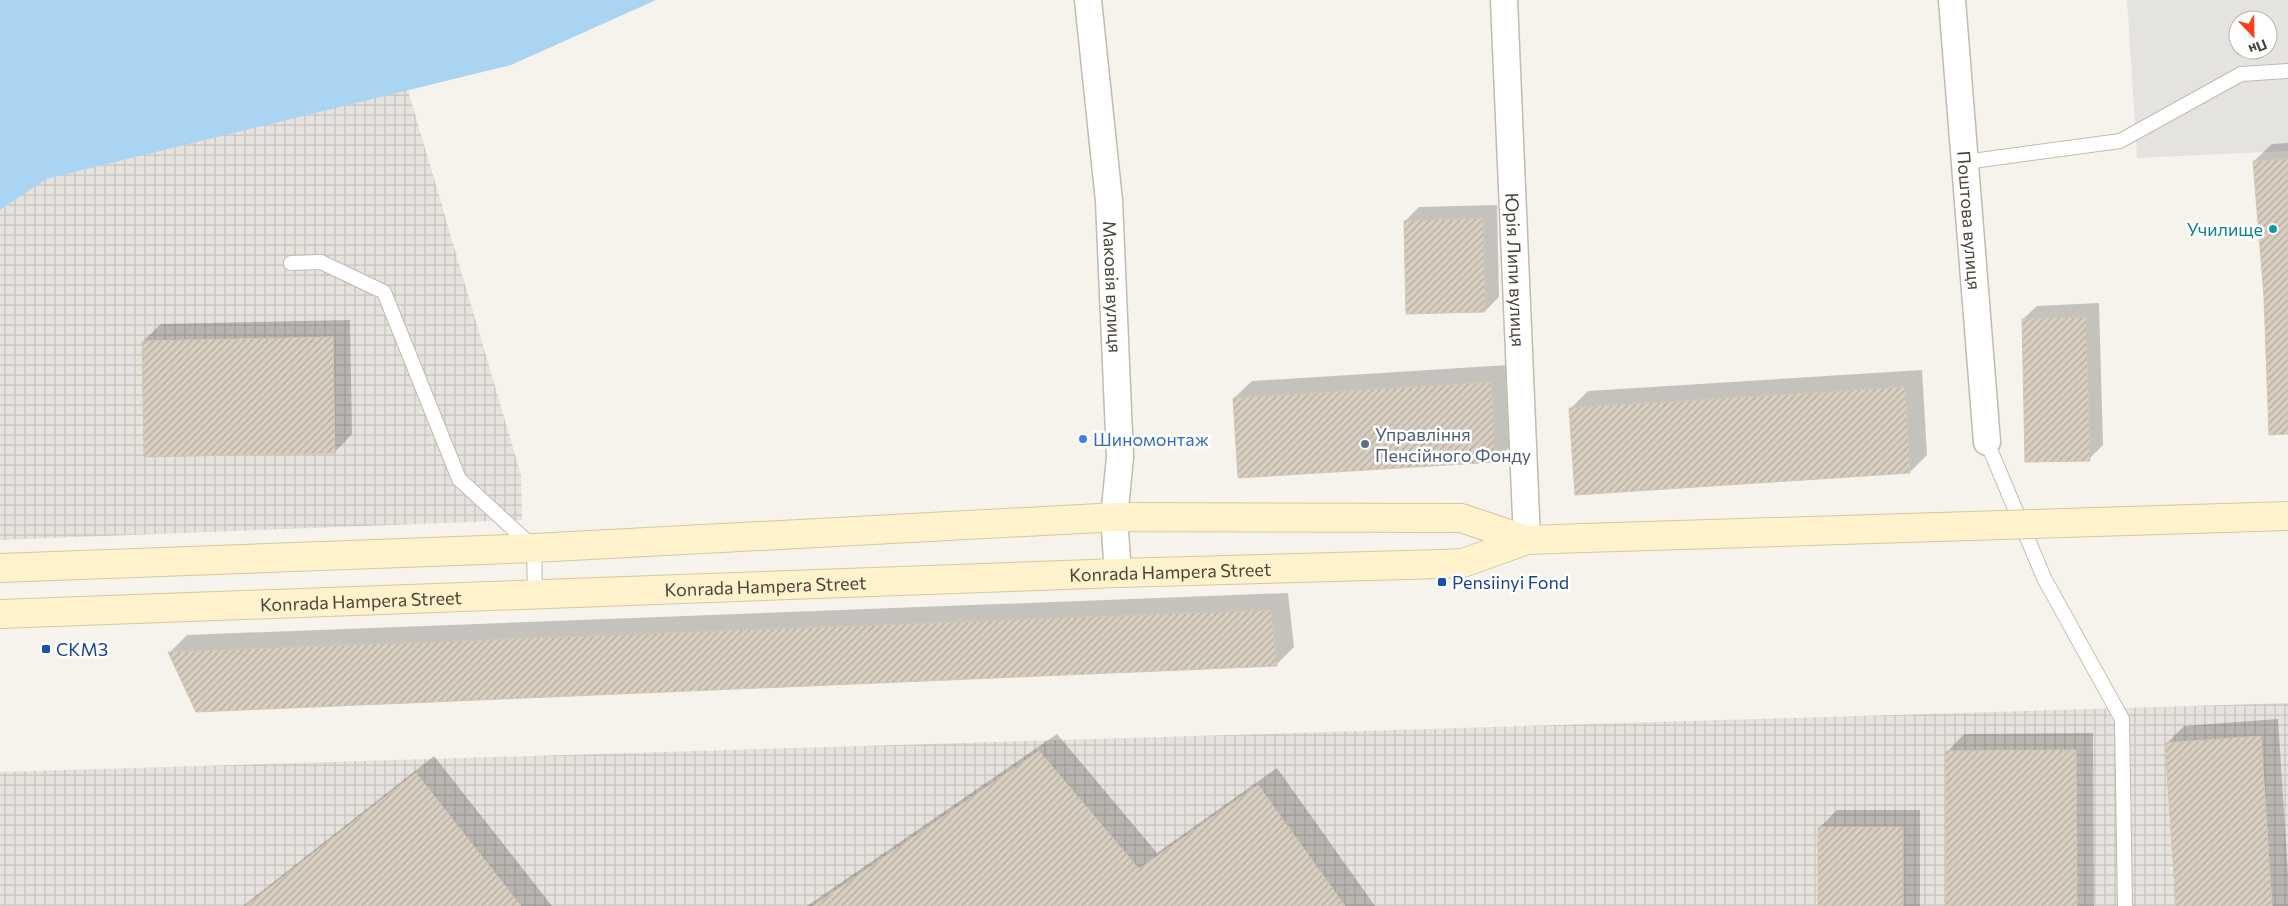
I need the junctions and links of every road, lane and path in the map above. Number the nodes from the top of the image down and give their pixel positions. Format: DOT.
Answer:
graph roads {
  1 [pos="1088,0"];
  2 [pos="1504,0"];
  3 [pos="1952,0"];
  4 [pos="2288,71"];
  5 [pos="1965,162"];
  6 [pos="291,263"];
  7 [pos="1987,442"];
  8 [pos="2288,516"];
  9 [pos="1114,518"];
  10 [pos="1527,540"];
  11 [pos="534,548"];
  12 [pos="0,568"];
  13 [pos="1118,573"];
  14 [pos="535,594"];
  15 [pos="0,614"];
  16 [pos="2125,906"];
  1 -- 9 [label="street, Маковія вулиця"];
  2 -- 10 [label="street, Юрія Липи вулиця"];
  3 -- 5 [label="street, Поштова вулиця"];
  4 -- 5 [label="lane"];
  5 -- 7 [label="street, Поштова вулиця"];
  6 -- 11 [label="lane"];
  7 -- 16 [label="lane"];
  8 -- 10 [label="main road, Konrada Hampera Street, bridge"];
  9 -- 10 [label="main road, Konrada Hampera Street"];
  9 -- 11 [label="main road, Konrada Hampera Street"];
  9 -- 13 [label="street, Маковія вулиця"];
  10 -- 13 [label="main road, Konrada Hampera Street"];
  11 -- 12 [label="main road, Konrada Hampera Street"];
  11 -- 14 [label="lane"];
  13 -- 14 [label="main road, Konrada Hampera Street"];
  14 -- 15 [label="main road, Konrada Hampera Street"];
}
